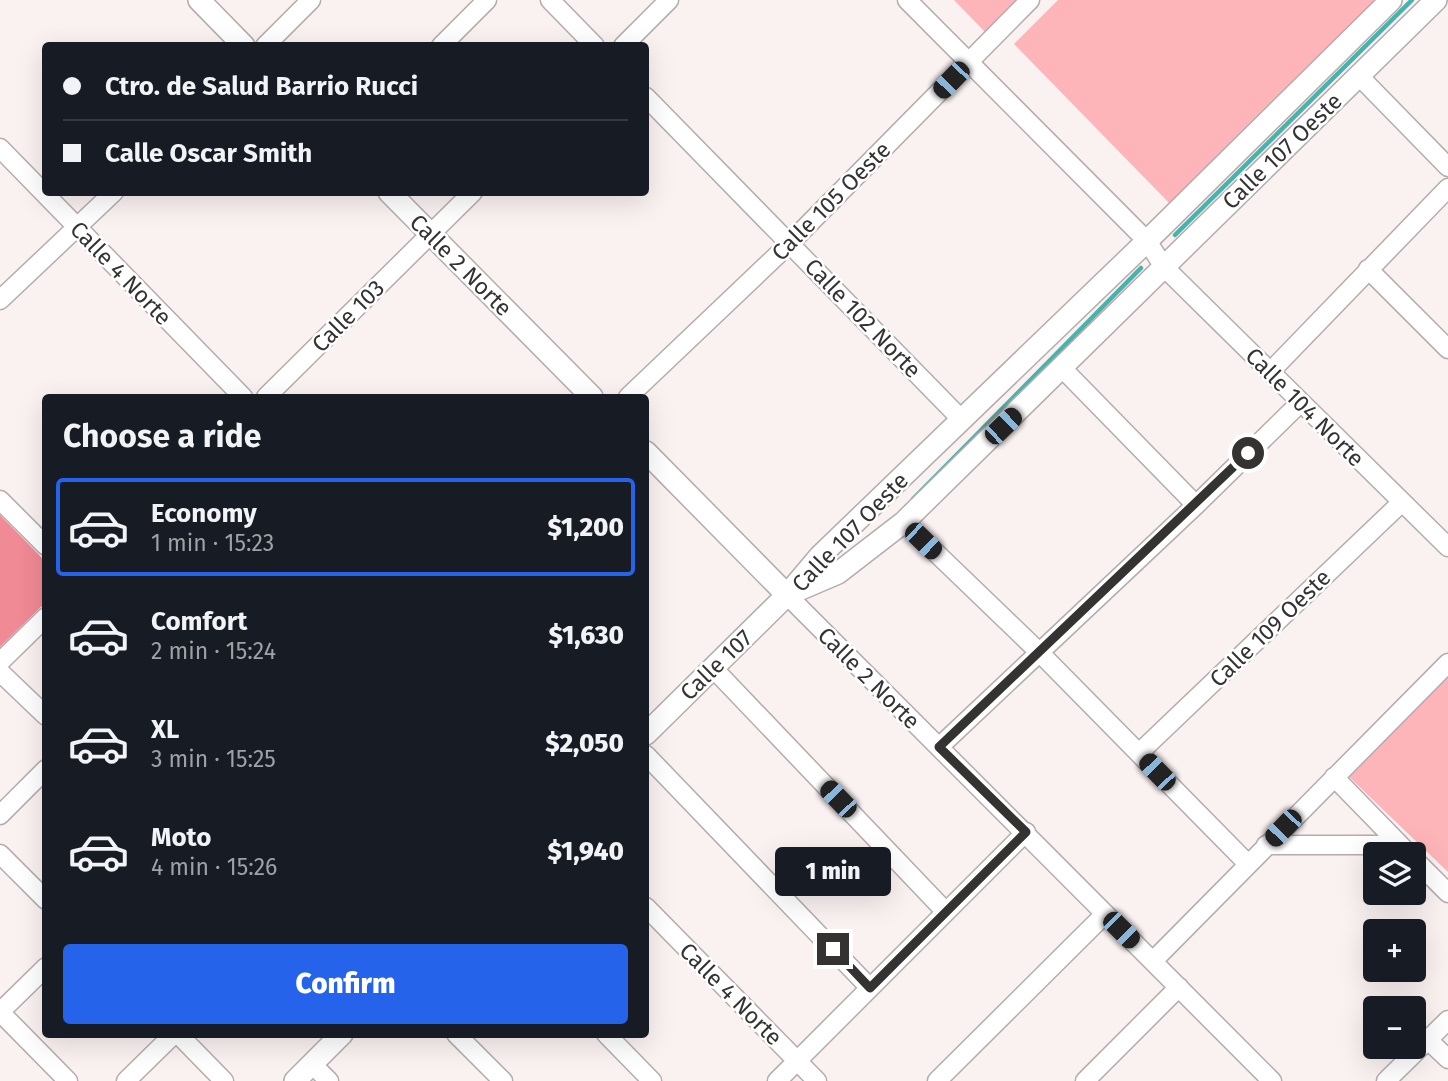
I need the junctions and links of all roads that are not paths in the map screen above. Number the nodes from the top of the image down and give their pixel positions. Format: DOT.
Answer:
graph roads {
  1 [pos="199,0"];
  2 [pos="311,0"];
  3 [pos="487,0"];
  4 [pos="550,0"];
  5 [pos="669,0"];
  6 [pos="907,0"];
  7 [pos="1030,0"];
  8 [pos="1391,0"];
  9 [pos="1436,0"];
  10 [pos="240,42"];
  11 [pos="269,42"];
  12 [pos="445,42"];
  13 [pos="591,42"];
  14 [pos="627,42"];
  15 [pos="969,62"];
  16 [pos="1359,76"];
  17 [pos="649,100"];
  18 [pos="0,148"];
  19 [pos="1448,167"];
  20 [pos="1448,188"];
  21 [pos="42,191"];
  22 [pos="47,196"];
  23 [pos="110,196"];
  24 [pos="393,196"];
  25 [pos="469,196"];
  26 [pos="78,228"];
  27 [pos="430,234"];
  28 [pos="1147,241"];
  29 [pos="790,243"];
  30 [pos="1164,267"];
  31 [pos="1368,269"];
  32 [pos="0,300"];
  33 [pos="1448,349"];
  34 [pos="1062,368"];
  35 [pos="1270,372"];
  36 [pos="240,394"];
  37 [pos="269,394"];
  38 [pos="589,394"];
  39 [pos="631,394"];
  40 [pos="1301,402"];
  41 [pos="962,420"];
  42 [pos="649,455"];
  43 [pos="0,500"];
  44 [pos="1401,503"];
  45 [pos="1196,505"];
  46 [pos="904,522"];
  47 [pos="42,542"];
  48 [pos="1448,547"];
  49 [pos="787,595"];
  50 [pos="42,621"];
  51 [pos="1039,652"];
  52 [pos="0,662"];
  53 [pos="1448,663"];
  54 [pos="713,668"];
  55 [pos="0,672"];
  56 [pos="42,712"];
  57 [pos="649,731"];
  58 [pos="939,747"];
  59 [pos="1139,753"];
  60 [pos="649,758"];
  61 [pos="42,773"];
  62 [pos="1334,777"];
  63 [pos="0,815"];
  64 [pos="1026,832"];
  65 [pos="1397,842"];
  66 [pos="1266,845"];
  67 [pos="1363,848"];
  68 [pos="0,853"];
  69 [pos="1248,864"];
  70 [pos="1426,871"];
  71 [pos="1448,893"];
  72 [pos="42,896"];
  73 [pos="649,909"];
  74 [pos="946,912"];
  75 [pos="1105,914"];
  76 [pos="1153,961"];
  77 [pos="42,971"];
  78 [pos="1179,987"];
  79 [pos="870,988"];
  80 [pos="0,1012"];
  81 [pos="1448,1020"];
  82 [pos="172,1038"];
  83 [pos="180,1038"];
  84 [pos="338,1038"];
  85 [pos="460,1038"];
  86 [pos="610,1038"];
  87 [pos="1428,1040"];
  88 [pos="1448,1059"];
  89 [pos="798,1061"];
  90 [pos="312,1064"];
  91 [pos="1263,1078"];
  92 [pos="68,1081"];
  93 [pos="126,1081"];
  94 [pos="224,1081"];
  95 [pos="295,1081"];
  96 [pos="329,1081"];
  97 [pos="503,1081"];
  98 [pos="652,1081"];
  99 [pos="777,1081"];
  100 [pos="817,1081"];
  101 [pos="937,1081"];
  102 [pos="1085,1081"];
  103 [pos="1386,1081"];
  1 -- 10 [label="street"];
  2 -- 11 [label="street"];
  3 -- 12 [label="street"];
  4 -- 13 [label="street"];
  5 -- 14 [label="street"];
  6 -- 15 [label="street"];
  7 -- 15 [label="street, Calle 105 Oeste"];
  8 -- 28 [label="street, Calle 107 Oeste"];
  9 -- 16 [label="street, Calle 107 Oeste"];
  15 -- 28 [label="street"];
  15 -- 29 [label="street, Calle 105 Oeste"];
  16 -- 19 [label="street"];
  16 -- 30 [label="street, Calle 107 Oeste"];
  17 -- 29 [label="street, Calle 102 Norte"];
  18 -- 21 [label="street, Calle 4 Norte"];
  20 -- 31 [label="street"];
  22 -- 26 [label="street, Calle 4 Norte"];
  23 -- 26 [label="street"];
  24 -- 27 [label="street, Calle 2 Norte"];
  25 -- 27 [label="street, Calle 103"];
  26 -- 32 [label="street"];
  26 -- 36 [label="street, Calle 4 Norte"];
  27 -- 37 [label="street, Calle 103"];
  27 -- 38 [label="street, Calle 2 Norte"];
  28 -- 30 [label="street, Calle 104 Norte"];
  28 -- 41 [label="street, Calle 107 Oeste"];
  29 -- 39 [label="street, Calle 105 Oeste"];
  29 -- 41 [label="street, Calle 102 Norte"];
  30 -- 34 [label="street, Calle 107 Oeste"];
  30 -- 35 [label="street, Calle 104 Norte"];
  31 -- 33 [label="street"];
  31 -- 35 [label="street"];
  34 -- 45 [label="street"];
  34 -- 46 [label="street, Calle 107 Oeste"];
  35 -- 40 [label="street, Calle 104 Norte"];
  40 -- 44 [label="street, Calle 104 Norte"];
  40 -- 45 [label="street"];
  41 -- 49 [label="street, Calle 107 Oeste"];
  42 -- 49 [label="street, Calle 2 Norte"];
  43 -- 47 [label="street"];
  44 -- 48 [label="street, Calle 104 Norte"];
  44 -- 59 [label="street, Calle 109 Oeste"];
  45 -- 51 [label="street"];
  46 -- 49 [label="street, Calle 107 Oeste"];
  46 -- 51 [label="street"];
  49 -- 54 [label="street, Calle 107"];
  49 -- 58 [label="street, Calle 2 Norte"];
  50 -- 52 [label="street"];
  51 -- 58 [label="street"];
  51 -- 59 [label="street"];
  53 -- 62 [label="street"];
  54 -- 57 [label="street, Calle 107"];
  54 -- 74 [label="street"];
  55 -- 56 [label="street"];
  58 -- 64 [label="street, Calle 2 Norte"];
  59 -- 69 [label="street"];
  60 -- 79 [label="street"];
  61 -- 63 [label="street"];
  62 -- 65 [label="street"];
  62 -- 66 [label="street"];
  64 -- 74 [label="street"];
  64 -- 75 [label="street, Calle 2 Norte"];
  66 -- 67 [label="street"];
  66 -- 69 [label="street"];
  68 -- 72 [label="street"];
  69 -- 76 [label="street"];
  70 -- 71 [label="street"];
  73 -- 89 [label="street, Calle 4 Norte"];
  74 -- 79 [label="street"];
  75 -- 76 [label="street, Calle 2 Norte"];
  75 -- 101 [label="street"];
  76 -- 78 [label="street, Calle 2 Norte"];
  77 -- 80 [label="street"];
  78 -- 91 [label="street, Calle 2 Norte"];
  78 -- 102 [label="street"];
  79 -- 89 [label="street"];
  80 -- 92 [label="street"];
  81 -- 87 [label="street"];
  82 -- 93 [label="street"];
  83 -- 94 [label="street"];
  84 -- 90 [label="street"];
  85 -- 97 [label="street"];
  86 -- 98 [label="street"];
  87 -- 88 [label="street"];
  87 -- 103 [label="street"];
  89 -- 99 [label="street"];
  89 -- 100 [label="street, Calle 4 Norte"];
  90 -- 95 [label="street"];
  90 -- 96 [label="street"];
}
